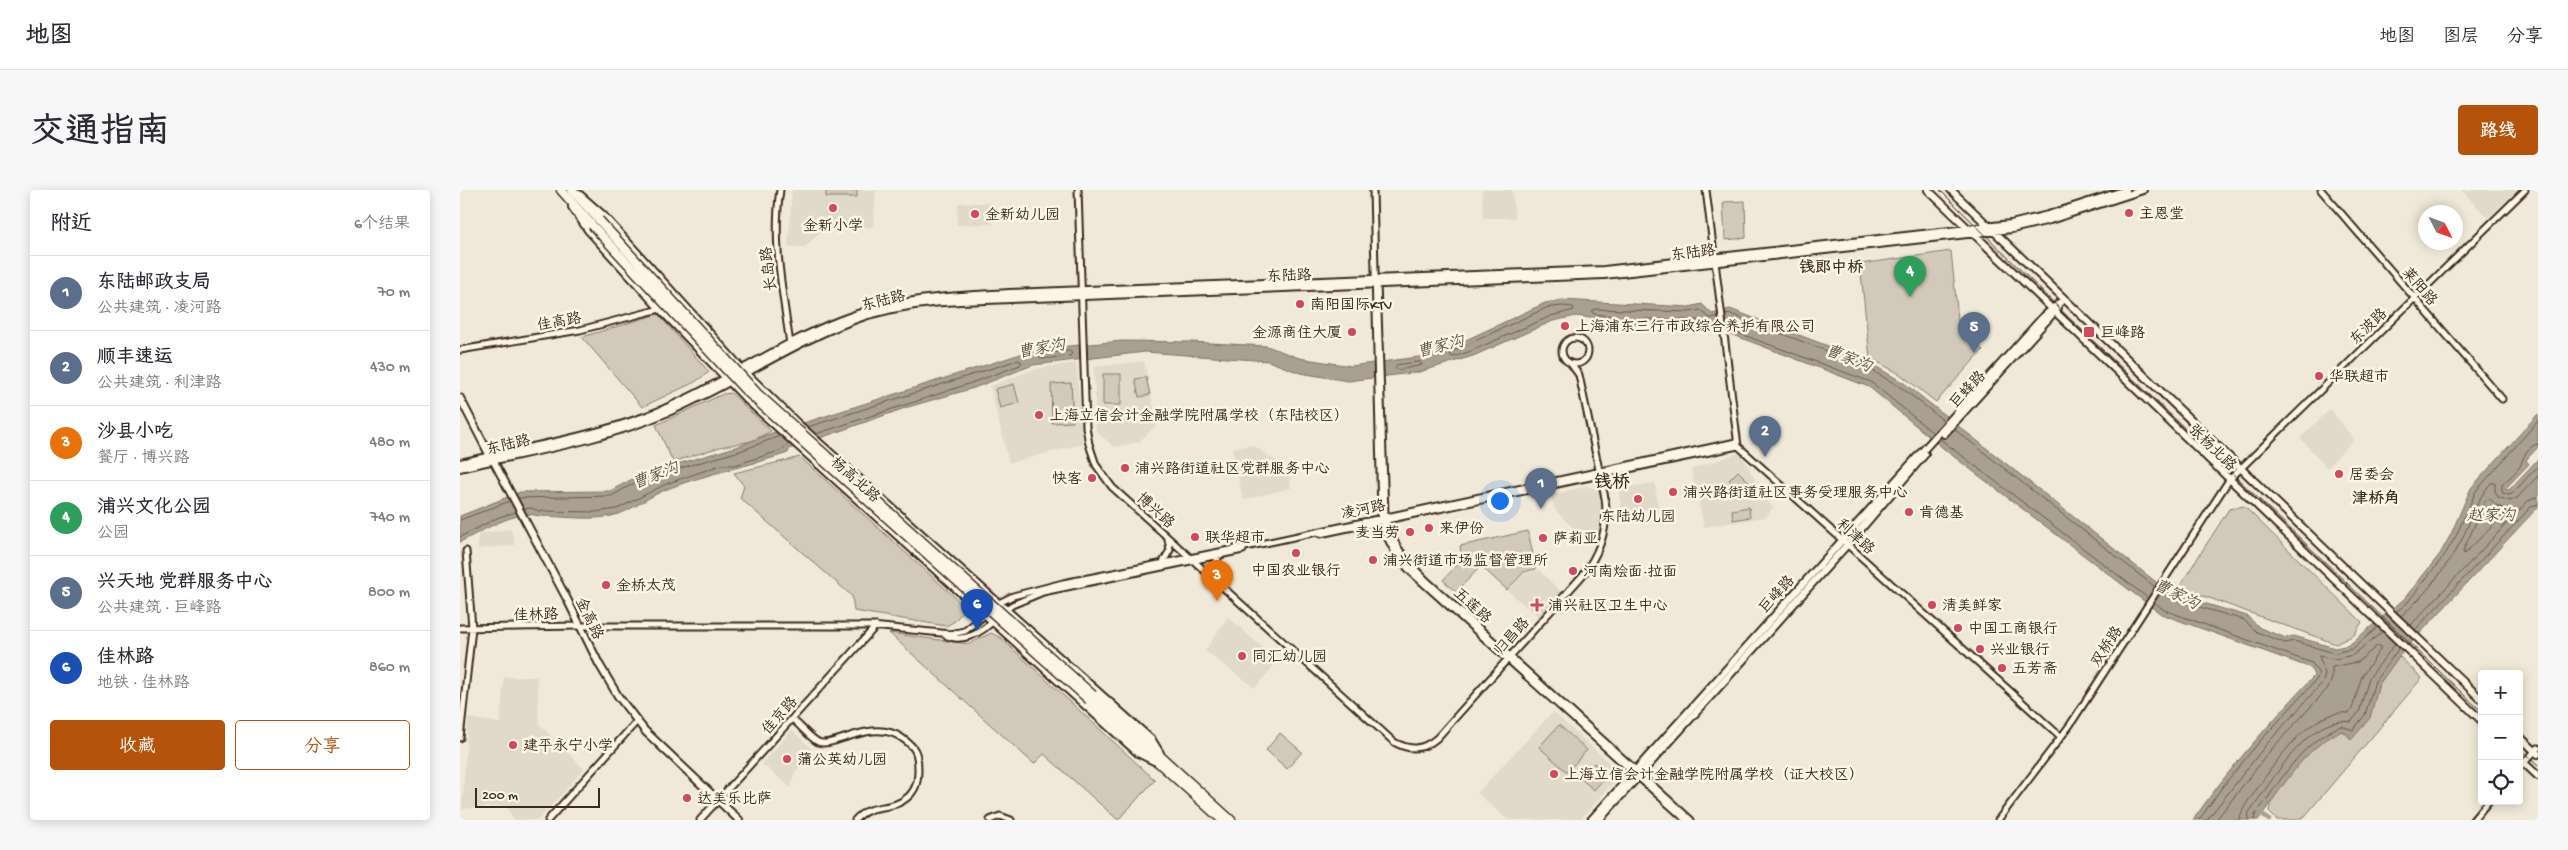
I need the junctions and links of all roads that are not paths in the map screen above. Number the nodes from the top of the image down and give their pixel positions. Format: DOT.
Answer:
graph roads {
  1 [pos="560,190"];
  2 [pos="574,190"];
  3 [pos="780,190"];
  4 [pos="1078,190"];
  5 [pos="1373,190"];
  6 [pos="1706,190"];
  7 [pos="1928,190"];
  8 [pos="1951,190"];
  9 [pos="2126,190"];
  10 [pos="2143,190"];
  11 [pos="2320,190"];
  12 [pos="2525,190"];
  13 [pos="596,223"];
  14 [pos="1991,229"];
  15 [pos="1971,232"];
  16 [pos="1715,260"];
  17 [pos="1377,283"];
  18 [pos="1082,293"];
  19 [pos="2064,298"];
  20 [pos="2414,298"];
  21 [pos="660,309"];
  22 [pos="2054,310"];
  23 [pos="790,344"];
  24 [pos="460,350"];
  25 [pos="1584,361"];
  26 [pos="1570,364"];
  27 [pos="744,371"];
  28 [pos="1579,375"];
  29 [pos="727,380"];
  30 [pos="460,398"];
  31 [pos="2502,399"];
  32 [pos="1737,444"];
  33 [pos="492,458"];
  34 [pos="460,463"];
  35 [pos="460,468"];
  36 [pos="2240,468"];
  37 [pos="1600,473"];
  38 [pos="2230,480"];
  39 [pos="1384,519"];
  40 [pos="1167,536"];
  41 [pos="1845,542"];
  42 [pos="466,551"];
  43 [pos="1220,555"];
  44 [pos="1192,558"];
  45 [pos="1163,562"];
  46 [pos="1217,582"];
  47 [pos="998,603"];
  48 [pos="1005,610"];
  49 [pos="986,615"];
  50 [pos="993,621"];
  51 [pos="580,626"];
  52 [pos="874,626"];
  53 [pos="460,628"];
  54 [pos="472,628"];
  55 [pos="943,634"];
  56 [pos="1509,657"];
  57 [pos="2478,696"];
  58 [pos="2478,717"];
  59 [pos="792,719"];
  60 [pos="637,721"];
  61 [pos="2061,737"];
  62 [pos="460,738"];
  63 [pos="2523,739"];
  64 [pos="1412,749"];
  65 [pos="2537,751"];
  66 [pos="2523,759"];
  67 [pos="1161,761"];
  68 [pos="2523,761"];
  69 [pos="1637,773"];
  70 [pos="2538,776"];
  71 [pos="717,799"];
  72 [pos="2485,805"];
  73 [pos="548,820"];
  74 [pos="700,820"];
  75 [pos="739,820"];
  76 [pos="855,820"];
  77 [pos="990,820"];
  78 [pos="1011,820"];
  79 [pos="1222,820"];
  80 [pos="1231,820"];
  81 [pos="1591,820"];
  82 [pos="1599,820"];
  83 [pos="1686,820"];
  84 [pos="1692,820"];
  85 [pos="1998,820"];
  86 [pos="2472,820"];
  1 -- 13 [label="highway, 杨高北路"];
  1 -- 21 [label="main road, 杨高北路"];
  2 -- 13 [label="highway, 杨高北路"];
  2 -- 27 [label="main road, 杨高北路"];
  3 -- 23 [label="street, 长岛路"];
  4 -- 18 [label="street, 博兴路"];
  5 -- 17 [label="street, 五莲路"];
  6 -- 16 [label="street"];
  7 -- 15 [label="main road, 张杨北路"];
  8 -- 14 [label="main road, 张杨北路"];
  9 -- 14 [label="main road, 东陆路"];
  10 -- 14 [label="main road, 东陆路"];
  11 -- 20 [label="street, 莱阳路"];
  12 -- 20 [label="street, 东波路"];
  13 -- 67 [label="highway, 杨高北路, bridge"];
  14 -- 15 [label="main road, 东陆路"];
  14 -- 19 [label="main road, 张杨北路"];
  15 -- 16 [label="main road, 东陆路"];
  15 -- 22 [label="main road, 张杨北路"];
  16 -- 17 [label="main road, 东陆路"];
  16 -- 32 [label="street"];
  17 -- 18 [label="main road, 东陆路"];
  17 -- 39 [label="street, 五莲路"];
  18 -- 23 [label="main road, 东陆路"];
  18 -- 27 [label="main road, 东陆路"];
  18 -- 40 [label="street, 博兴路"];
  19 -- 22 [label="main road, 巨峰路"];
  19 -- 36 [label="main road, 张杨北路"];
  20 -- 31 [label="street, 莱阳路"];
  20 -- 36 [label="street, 东波路"];
  21 -- 24 [label="street, 佳高路"];
  21 -- 29 [label="main road, 杨高北路"];
  22 -- 38 [label="main road, 张杨北路"];
  22 -- 41 [label="main road, 巨峰路"];
  23 -- 27 [label="main road, 东陆路"];
  25 -- 26 [label="street"];
  25 -- 26 [label="street, 归昌路"];
  25 -- 28 [label="street, 归昌路"];
  26 -- 28 [label="street, 归昌路"];
  27 -- 29 [label="main road, 东陆路"];
  27 -- 47 [label="main road, 杨高北路"];
  28 -- 37 [label="street, 归昌路"];
  29 -- 33 [label="main road, 东陆路"];
  29 -- 49 [label="main road, 杨高北路"];
  30 -- 33 [label="main road, 金高路"];
  32 -- 37 [label="street, 凌河路"];
  32 -- 41 [label="street, 利津路"];
  33 -- 34 [label="main road, 东陆路"];
  33 -- 35 [label="main road, 东陆路"];
  33 -- 51 [label="main road, 金高路"];
  36 -- 38 [label="street, 东波路"];
  36 -- 57 [label="main road, 张杨北路"];
  37 -- 39 [label="street, 凌河路"];
  37 -- 56 [label="street, 归昌路"];
  38 -- 58 [label="main road, 张杨北路"];
  38 -- 61 [label="street, 双桥路"];
  39 -- 43 [label="street, 凌河路"];
  39 -- 44 [label="street, 凌河路"];
  39 -- 56 [label="street, 五莲路"];
  40 -- 44 [label="street, 博兴路"];
  40 -- 45 [label="street"];
  41 -- 61 [label="street, 利津路"];
  41 -- 69 [label="main road, 巨峰路"];
  42 -- 54 [label="street"];
  43 -- 44 [label="street, 凌河路"];
  43 -- 46 [label="street"];
  44 -- 45 [label="street, 凌河路"];
  44 -- 46 [label="street, 博兴路"];
  44 -- 48 [label="street, 凌河路"];
  45 -- 47 [label="street, 凌河路"];
  46 -- 64 [label="street, 博兴路"];
  47 -- 48 [label="main road, 杨高北路"];
  47 -- 49 [label="street, 佳林路"];
  48 -- 50 [label="street, 佳林路"];
  48 -- 67 [label="main road, 杨高北路"];
  49 -- 50 [label="main road, 杨高北路"];
  49 -- 55 [label="street, 佳林路"];
  50 -- 55 [label="street, 佳林路"];
  50 -- 67 [label="main road, 杨高北路"];
  51 -- 52 [label="street, 佳林路"];
  51 -- 54 [label="street, 佳林路"];
  51 -- 60 [label="main road, 金高路"];
  52 -- 55 [label="street, 佳林路"];
  52 -- 59 [label="street, 佳京路"];
  52 -- 71 [label="street, 佳京路"];
  53 -- 54 [label="street, 佳林路"];
  54 -- 62 [label="street"];
  56 -- 64 [label="street, 归昌路"];
  56 -- 69 [label="street, 五莲路"];
  59 -- 71 [label="street, 佳京路"];
  59 -- 76 [label="street"];
  60 -- 71 [label="main road, 金高路"];
  60 -- 73 [label="street"];
  61 -- 85 [label="street, 双桥路"];
  63 -- 65 [label="main road"];
  65 -- 66 [label="street"];
  67 -- 79 [label="highway, 杨高北路"];
  67 -- 80 [label="highway, 杨高北路"];
  68 -- 70 [label="main road"];
  69 -- 81 [label="main road, 巨峰路"];
  69 -- 82 [label="main road, 巨峰路"];
  69 -- 83 [label="street, 五莲路"];
  69 -- 84 [label="street, 五莲路"];
  71 -- 74 [label="street, 佳京路"];
  71 -- 75 [label="main road, 金高路"];
  72 -- 86 [label="street"];
  77 -- 78 [label="street"];
}
